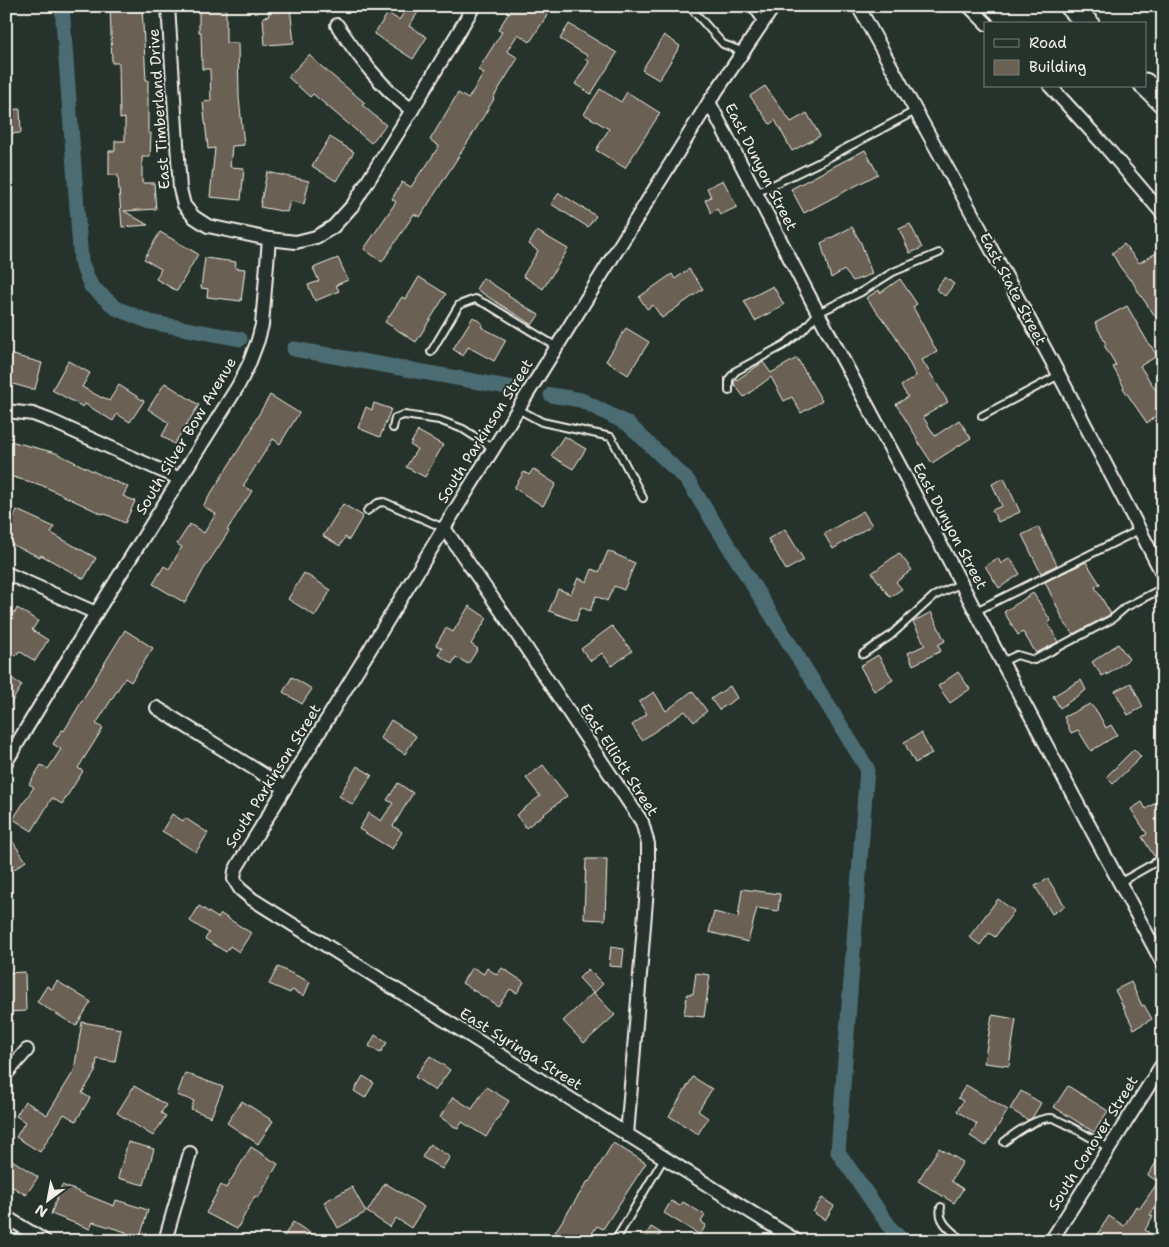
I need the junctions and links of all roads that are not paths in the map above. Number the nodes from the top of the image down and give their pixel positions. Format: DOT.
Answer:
graph roads {
  1 [pos="168,6"];
  2 [pos="474,6"];
  3 [pos="689,6"];
  4 [pos="751,6"];
  5 [pos="774,6"];
  6 [pos="858,6"];
  7 [pos="969,6"];
  8 [pos="1071,6"];
  9 [pos="985,22"];
  10 [pos="1086,22"];
  11 [pos="763,24"];
  12 [pos="337,25"];
  13 [pos="744,52"];
  14 [pos="1146,85"];
  15 [pos="1052,88"];
  16 [pos="708,102"];
  17 [pos="1163,102"];
  18 [pos="412,110"];
  19 [pos="915,111"];
  20 [pos="756,194"];
  21 [pos="1163,214"];
  22 [pos="269,239"];
  23 [pos="939,253"];
  24 [pos="818,313"];
  25 [pos="557,347"];
  26 [pos="431,352"];
  27 [pos="1059,375"];
  28 [pos="729,391"];
  29 [pos="518,409"];
  30 [pos="6,411"];
  31 [pos="982,416"];
  32 [pos="393,428"];
  33 [pos="494,449"];
  34 [pos="180,479"];
  35 [pos="644,498"];
  36 [pos="367,511"];
  37 [pos="444,528"];
  38 [pos="1139,530"];
  39 [pos="6,573"];
  40 [pos="1163,575"];
  41 [pos="962,583"];
  42 [pos="1163,588"];
  43 [pos="976,612"];
  44 [pos="96,613"];
  45 [pos="863,654"];
  46 [pos="1002,662"];
  47 [pos="157,708"];
  48 [pos="6,762"];
  49 [pos="285,788"];
  50 [pos="1163,858"];
  51 [pos="234,879"];
  52 [pos="1120,882"];
  53 [pos="1163,964"];
  54 [pos="27,1050"];
  55 [pos="1163,1063"];
  56 [pos="6,1074"];
  57 [pos="627,1134"];
  58 [pos="1004,1142"];
  59 [pos="1109,1148"];
  60 [pos="190,1153"];
  61 [pos="664,1158"];
  62 [pos="941,1207"];
  63 [pos="6,1217"];
  64 [pos="44,1241"];
  65 [pos="165,1241"];
  66 [pos="615,1241"];
  67 [pos="797,1241"];
  68 [pos="963,1241"];
  69 [pos="1051,1241"];
  1 -- 22 [label="street, East Timberland Drive"];
  2 -- 18 [label="street"];
  3 -- 13 [label="lane"];
  4 -- 11 [label="lane"];
  5 -- 11 [label="street, South Parkinson Street"];
  6 -- 19 [label="street, East State Street"];
  7 -- 9 [label="street"];
  8 -- 10 [label="highway"];
  11 -- 13 [label="street, South Parkinson Street"];
  12 -- 18 [label="street"];
  13 -- 16 [label="street, South Parkinson Street"];
  14 -- 17 [label="highway"];
  15 -- 21 [label="street"];
  16 -- 20 [label="street, East Dunyon Street"];
  16 -- 25 [label="street, South Parkinson Street"];
  18 -- 22 [label="street"];
  19 -- 20 [label="lane"];
  19 -- 27 [label="street, East State Street"];
  20 -- 24 [label="street, East Dunyon Street"];
  22 -- 34 [label="street, South Silver Bow Avenue"];
  23 -- 24 [label="lane"];
  24 -- 28 [label="lane"];
  24 -- 41 [label="street, East Dunyon Street"];
  25 -- 26 [label="lane"];
  25 -- 29 [label="street, South Parkinson Street"];
  27 -- 31 [label="lane"];
  27 -- 38 [label="street, East State Street"];
  29 -- 33 [label="street, South Parkinson Street"];
  29 -- 35 [label="lane"];
  30 -- 34 [label="street"];
  32 -- 33 [label="lane"];
  33 -- 37 [label="street, South Parkinson Street"];
  34 -- 44 [label="street, South Silver Bow Avenue"];
  36 -- 37 [label="lane"];
  37 -- 49 [label="street, South Parkinson Street"];
  37 -- 57 [label="street, East Elliott Street"];
  38 -- 40 [label="street, East State Street"];
  38 -- 43 [label="lane"];
  39 -- 44 [label="street"];
  41 -- 43 [label="street, East Dunyon Street"];
  41 -- 45 [label="lane"];
  42 -- 46 [label="lane"];
  43 -- 46 [label="street, East Dunyon Street"];
  44 -- 48 [label="street, South Silver Bow Avenue"];
  46 -- 52 [label="street, East Dunyon Street"];
  47 -- 49 [label="street"];
  49 -- 51 [label="street, South Parkinson Street"];
  50 -- 52 [label="lane"];
  51 -- 57 [label="street, East Syringa Street"];
  52 -- 53 [label="street, East Dunyon Street"];
  54 -- 56 [label="street"];
  55 -- 59 [label="street, South Conover Street"];
  57 -- 61 [label="street, East Syringa Street"];
  58 -- 59 [label="lane"];
  59 -- 69 [label="street, South Conover Street"];
  60 -- 65 [label="street"];
  61 -- 66 [label="lane"];
  61 -- 67 [label="street, East Syringa Street"];
  62 -- 68 [label="lane"];
  63 -- 64 [label="street"];
}
